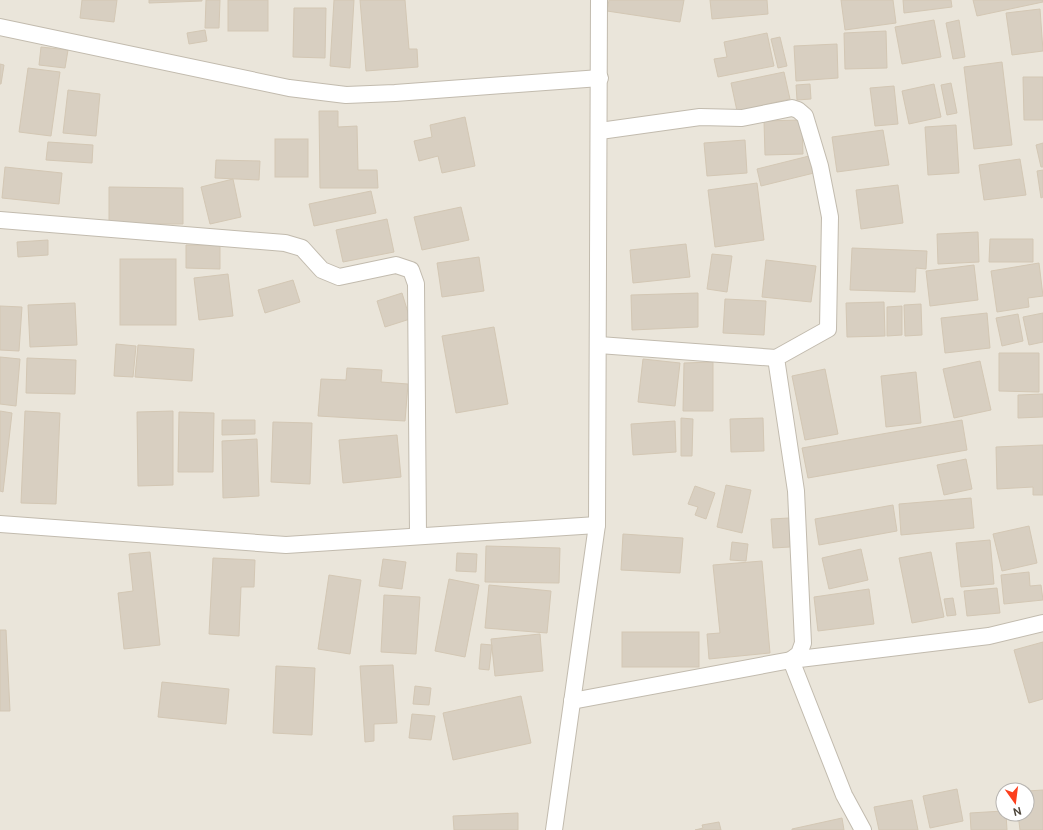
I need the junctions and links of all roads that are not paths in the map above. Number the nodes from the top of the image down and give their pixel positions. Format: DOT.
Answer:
graph roads {
  1 [pos="599,0"];
  2 [pos="0,27"];
  3 [pos="600,78"];
  4 [pos="600,132"];
  5 [pos="0,220"];
  6 [pos="599,345"];
  7 [pos="776,358"];
  8 [pos="0,524"];
  9 [pos="597,525"];
  10 [pos="418,535"];
  11 [pos="1043,623"];
  12 [pos="791,660"];
  13 [pos="572,701"];
  14 [pos="554,830"];
  15 [pos="863,830"];
  1 -- 3 [label="street"];
  2 -- 3 [label="street"];
  3 -- 4 [label="street"];
  4 -- 6 [label="street"];
  4 -- 7 [label="street"];
  5 -- 10 [label="street"];
  6 -- 7 [label="street"];
  6 -- 9 [label="street"];
  7 -- 12 [label="street"];
  8 -- 10 [label="street"];
  9 -- 10 [label="street"];
  9 -- 13 [label="street"];
  11 -- 12 [label="street"];
  12 -- 13 [label="street"];
  12 -- 15 [label="street"];
  13 -- 14 [label="street"];
}
